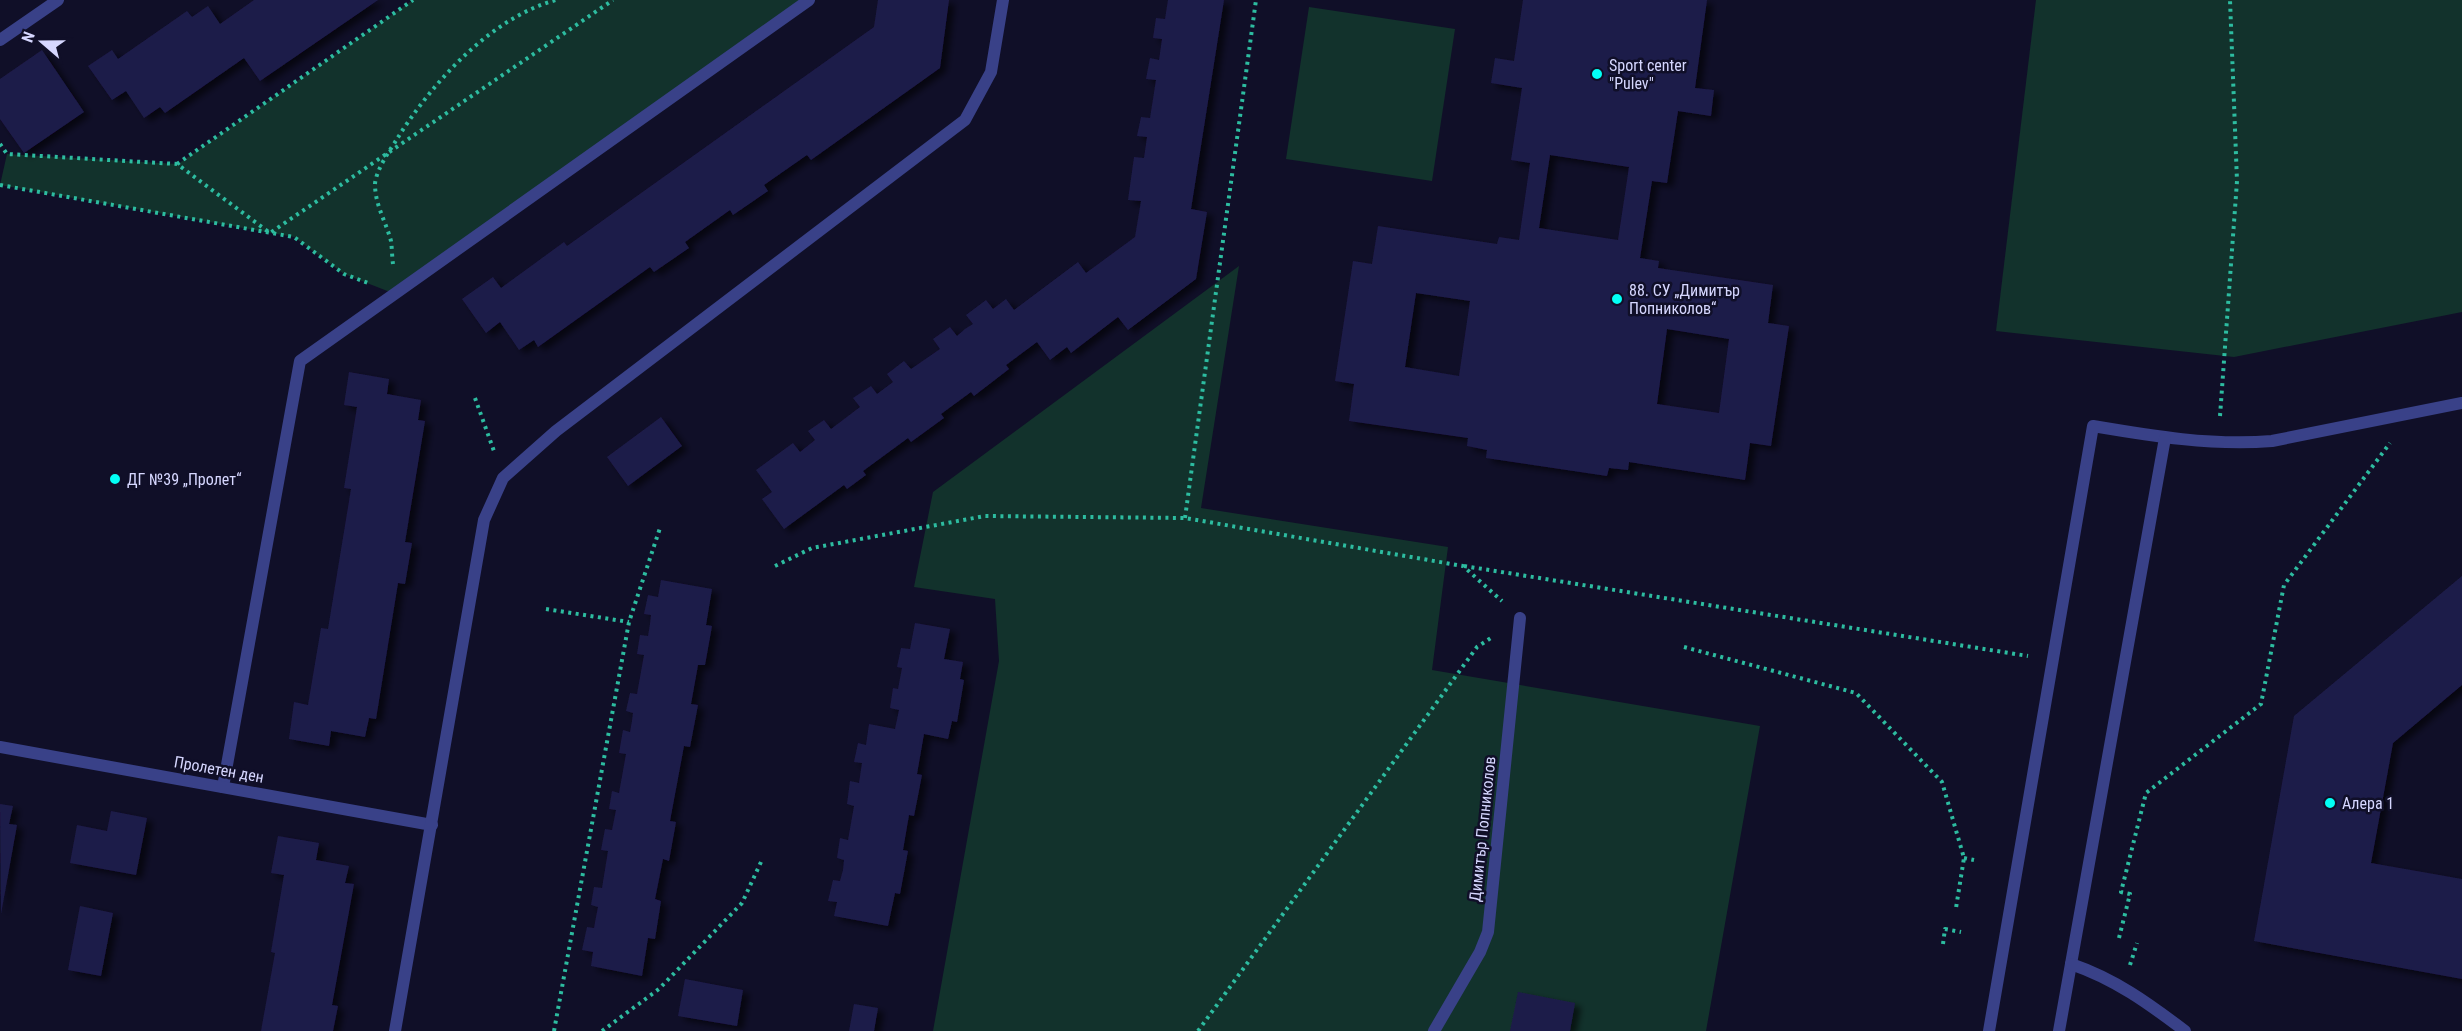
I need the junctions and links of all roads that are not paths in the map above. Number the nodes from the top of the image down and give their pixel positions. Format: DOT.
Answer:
graph roads {
  1 [pos="58,0"];
  2 [pos="809,0"];
  3 [pos="1003,0"];
  4 [pos="0,40"];
  5 [pos="2462,403"];
  6 [pos="2165,438"];
  7 [pos="1520,618"];
  8 [pos="0,747"];
  9 [pos="223,787"];
  10 [pos="432,825"];
  11 [pos="2071,964"];
  12 [pos="395,1031"];
  13 [pos="1434,1031"];
  14 [pos="1989,1031"];
  15 [pos="2059,1031"];
  16 [pos="2185,1031"];
  1 -- 4 [label="street"];
  2 -- 9 [label="street"];
  3 -- 10 [label="street"];
  5 -- 6 [label="street"];
  6 -- 11 [label="street"];
  6 -- 14 [label="street"];
  7 -- 13 [label="street, Димитър Попниколов"];
  8 -- 9 [label="street, Пролетен ден"];
  9 -- 10 [label="street, Пролетен ден"];
  10 -- 12 [label="street"];
  11 -- 15 [label="street"];
  11 -- 16 [label="street"];
}
